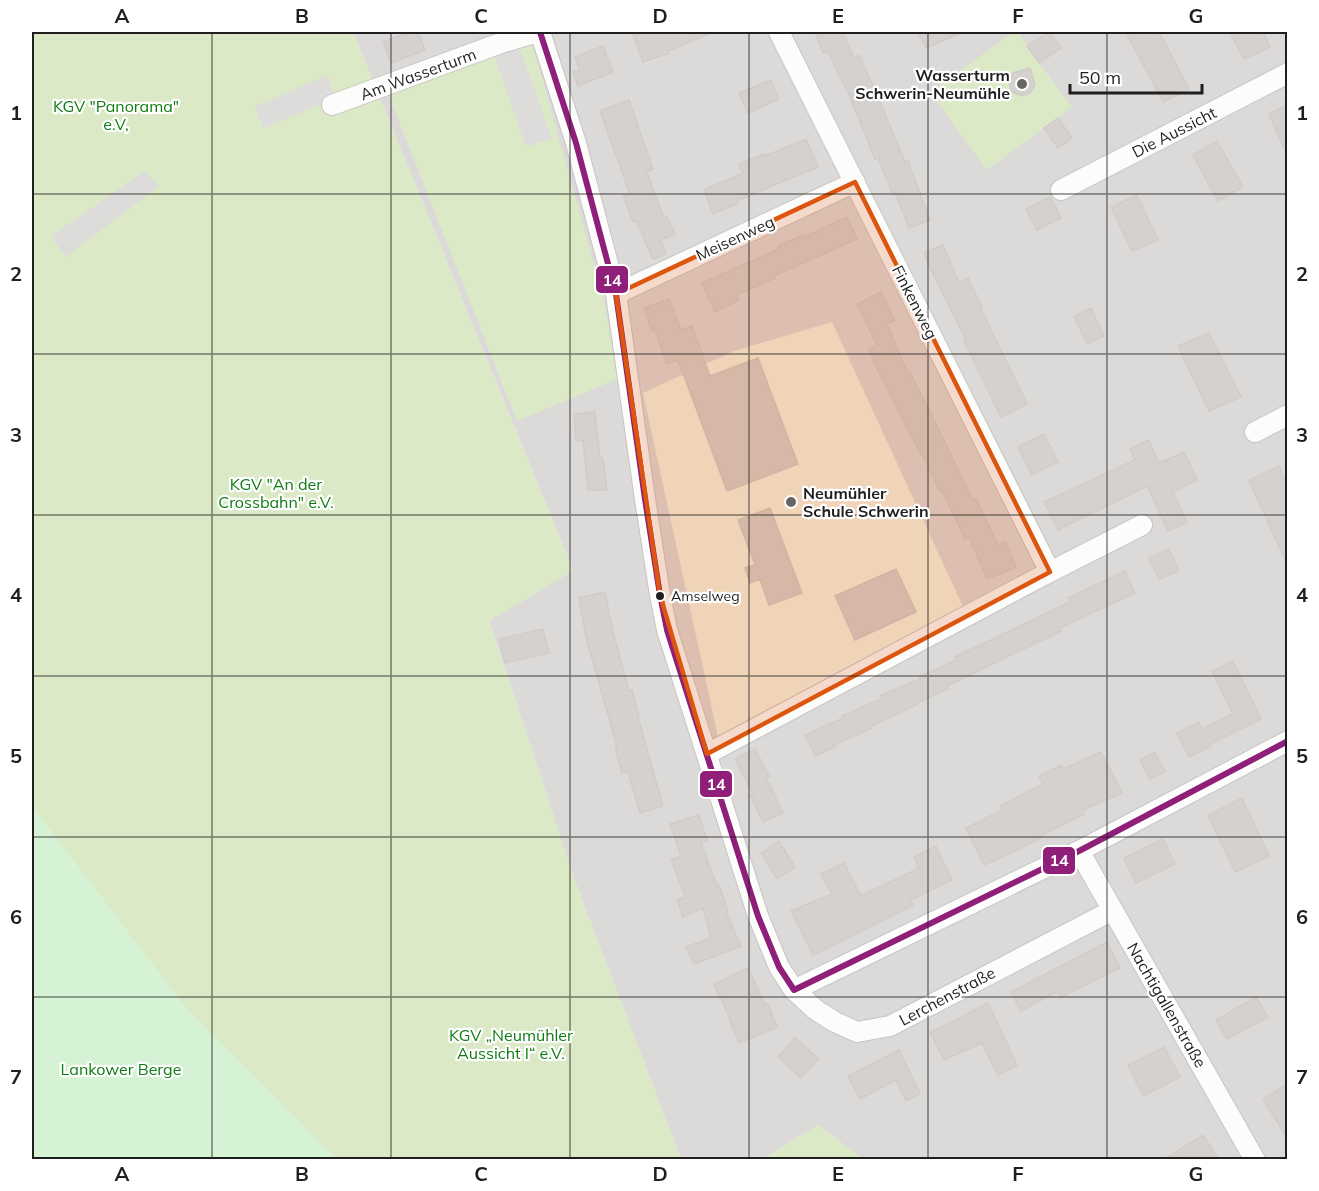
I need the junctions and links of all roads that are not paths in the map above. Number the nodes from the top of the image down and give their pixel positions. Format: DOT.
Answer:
graph roads {
  1 [pos="539,32"];
  2 [pos="779,32"];
  3 [pos="1287,73"];
  4 [pos="332,105"];
  5 [pos="855,182"];
  6 [pos="1061,190"];
  7 [pos="616,294"];
  8 [pos="1287,415"];
  9 [pos="1256,432"];
  10 [pos="1142,525"];
  11 [pos="1050,572"];
  12 [pos="1287,741"];
  13 [pos="707,754"];
  14 [pos="1079,851"];
  15 [pos="1113,910"];
  16 [pos="794,990"];
  17 [pos="1255,1160"];
  1 -- 4 [label="street, Am Wasserturm"];
  1 -- 7 [label="street, Lerchenstraße"];
  2 -- 5 [label="street, Finkenweg"];
  3 -- 6 [label="street, Die Aussicht"];
  5 -- 7 [label="street, Meisenweg"];
  5 -- 11 [label="street, Finkenweg"];
  7 -- 13 [label="street, Lerchenstraße"];
  8 -- 9 [label="street"];
  10 -- 11 [label="street"];
  11 -- 13 [label="street"];
  12 -- 14 [label="street"];
  13 -- 16 [label="street, Lerchenstraße"];
  14 -- 15 [label="street, Nachtigallenstraße"];
  14 -- 16 [label="street"];
  15 -- 16 [label="street, Lerchenstraße"];
  15 -- 17 [label="street, Nachtigallenstraße"];
}
